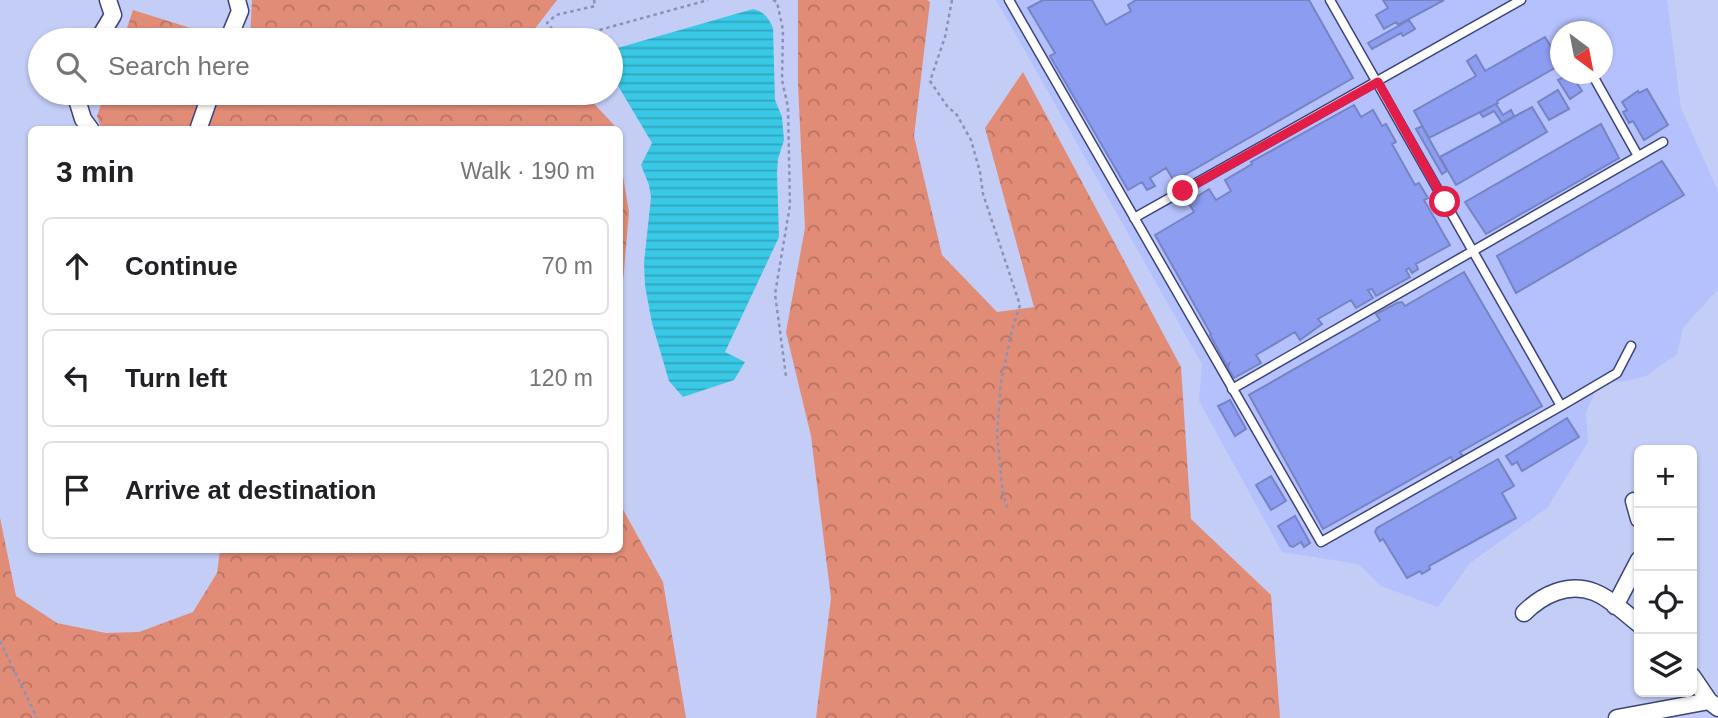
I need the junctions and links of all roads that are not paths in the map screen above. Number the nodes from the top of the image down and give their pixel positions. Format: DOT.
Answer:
graph roads {
  1 [pos="108,0"];
  2 [pos="237,0"];
  3 [pos="1009,0"];
  4 [pos="1330,0"];
  5 [pos="1521,0"];
  6 [pos="105,28"];
  7 [pos="233,28"];
  8 [pos="1378,82"];
  9 [pos="1598,84"];
  10 [pos="79,105"];
  11 [pos="207,105"];
  12 [pos="88,126"];
  13 [pos="199,126"];
  14 [pos="1663,142"];
  15 [pos="1638,156"];
  16 [pos="1134,218"];
  17 [pos="1472,250"];
  18 [pos="1630,346"];
  19 [pos="1232,389"];
  20 [pos="1561,406"];
  21 [pos="1634,570"];
  22 [pos="1615,606"];
  23 [pos="1524,613"];
  24 [pos="1634,620"];
  25 [pos="1697,683"];
  26 [pos="1713,705"];
  27 [pos="1616,718"];
  1 -- 6 [label="street"];
  2 -- 7 [label="street"];
  3 -- 16 [label="lane"];
  4 -- 8 [label="lane"];
  5 -- 8 [label="lane"];
  8 -- 16 [label="lane"];
  8 -- 17 [label="lane"];
  9 -- 15 [label="lane"];
  10 -- 12 [label="street"];
  11 -- 13 [label="street"];
  14 -- 15 [label="lane"];
  15 -- 17 [label="lane"];
  16 -- 19 [label="lane"];
  17 -- 19 [label="lane"];
  17 -- 20 [label="lane"];
  18 -- 20 [label="lane"];
  19 -- 20 [label="lane"];
  21 -- 22 [label="street"];
  22 -- 23 [label="street"];
  22 -- 24 [label="street"];
  25 -- 26 [label="street"];
  26 -- 27 [label="street"];
}
